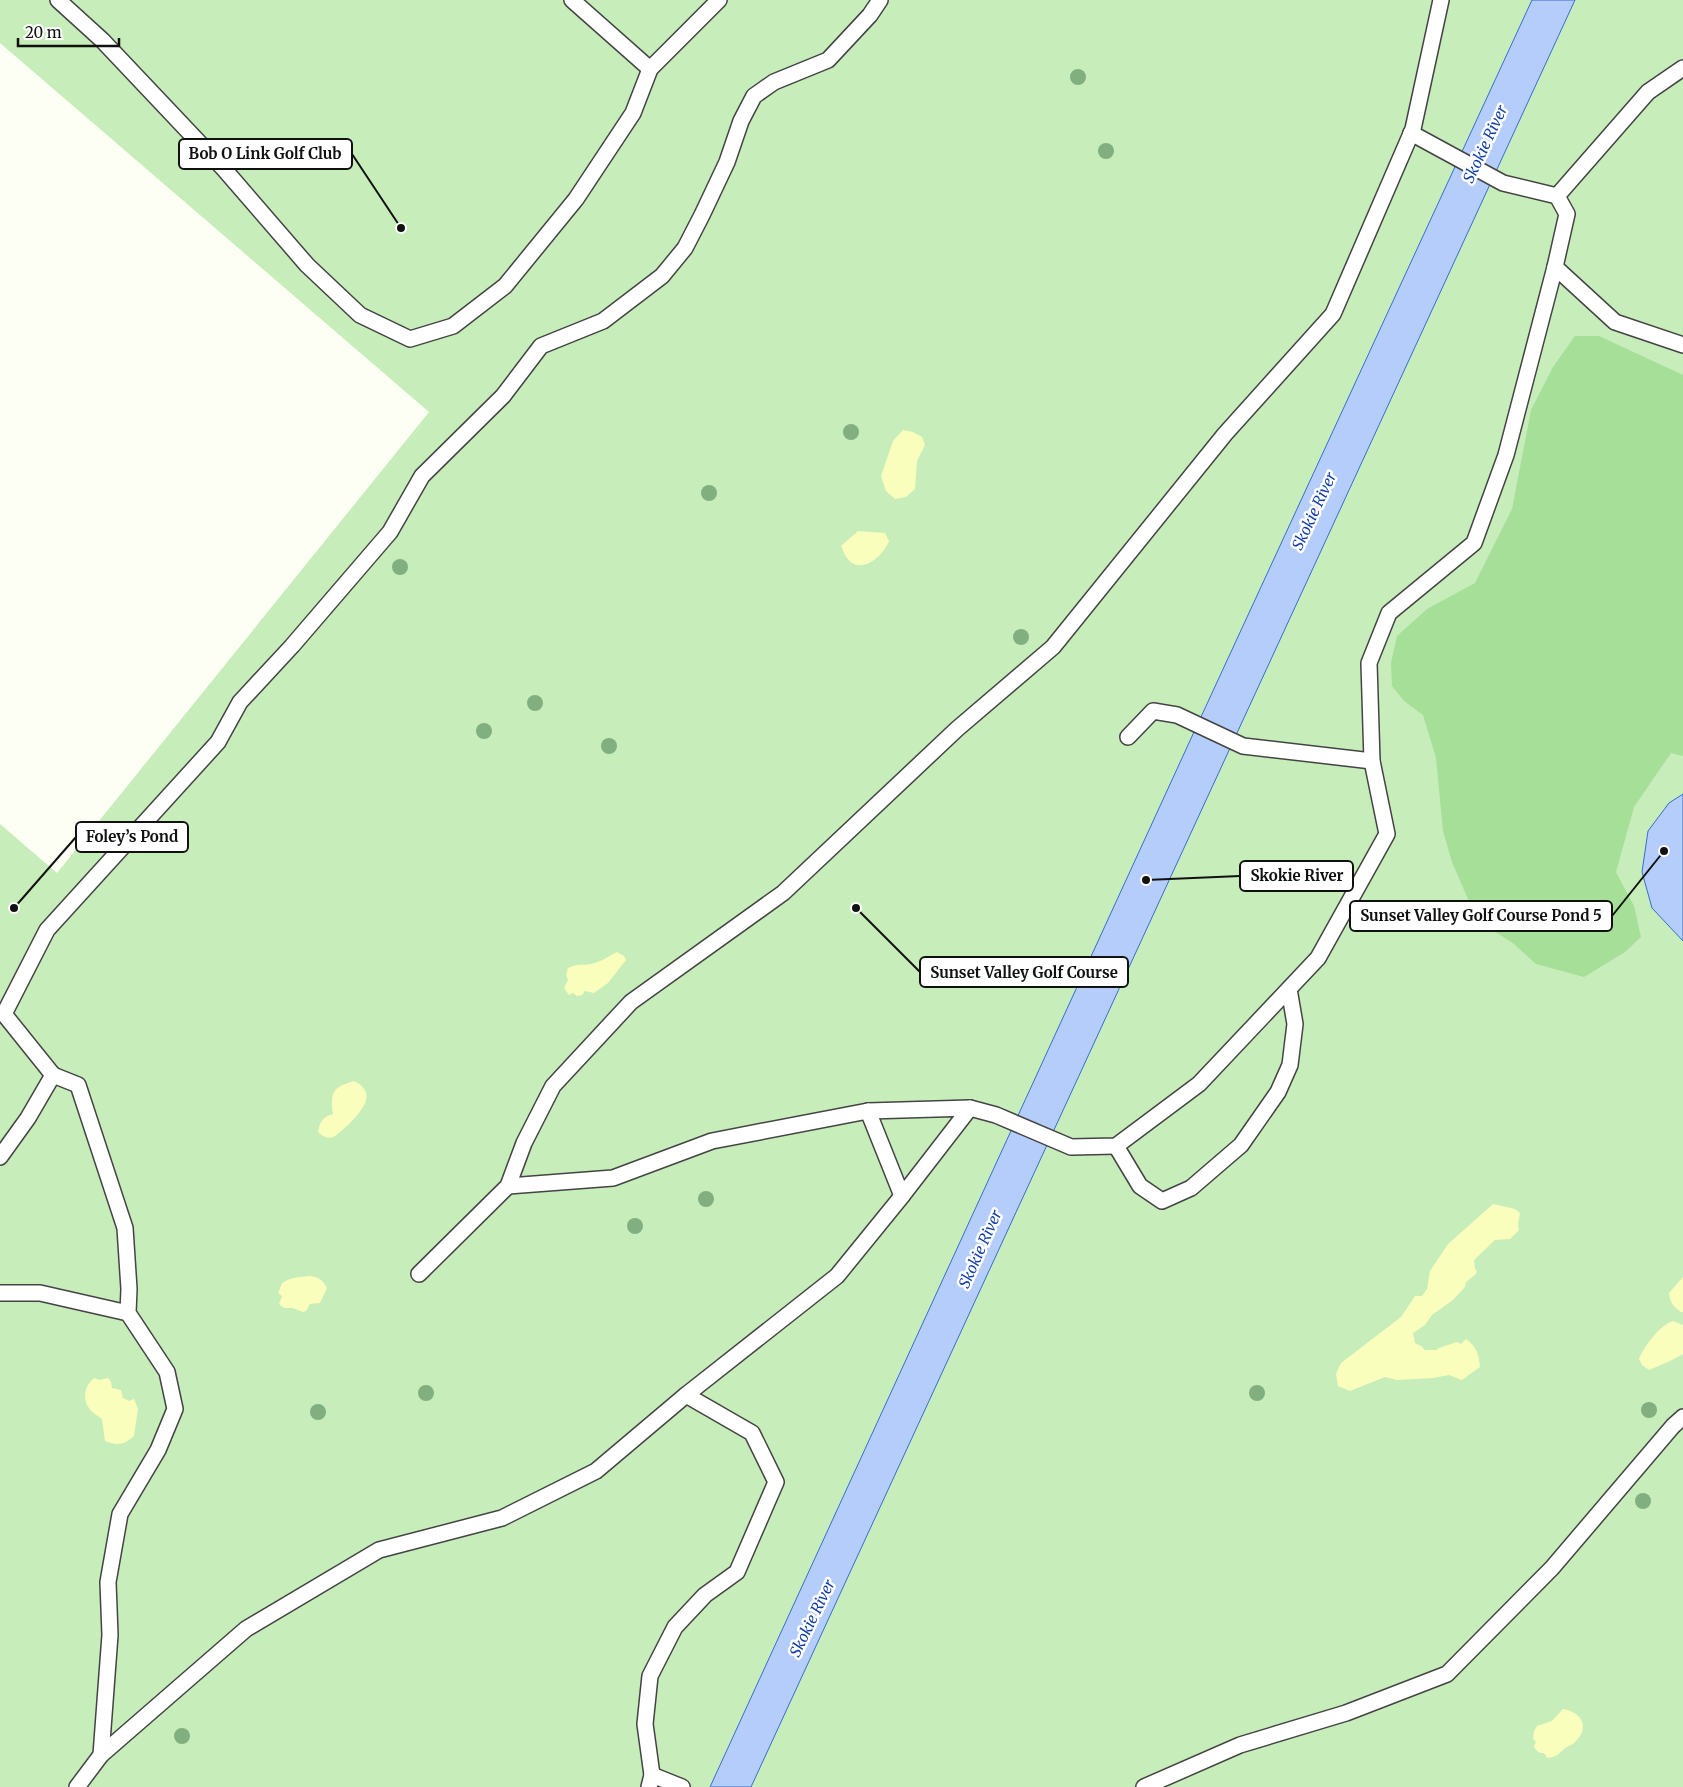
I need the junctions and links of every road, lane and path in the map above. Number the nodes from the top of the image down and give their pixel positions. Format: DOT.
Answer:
graph roads {
  1 [pos="58,0"];
  2 [pos="572,0"];
  3 [pos="719,0"];
  4 [pos="880,0"];
  5 [pos="1441,0"];
  6 [pos="1683,68"];
  7 [pos="650,70"];
  8 [pos="1411,133"];
  9 [pos="1557,196"];
  10 [pos="1555,267"];
  11 [pos="1683,345"];
  12 [pos="1128,737"];
  13 [pos="1372,761"];
  14 [pos="1289,989"];
  15 [pos="53,1075"];
  16 [pos="970,1108"];
  17 [pos="868,1111"];
  18 [pos="1116,1146"];
  19 [pos="0,1157"];
  20 [pos="508,1186"];
  21 [pos="902,1196"];
  22 [pos="419,1274"];
  23 [pos="0,1293"];
  24 [pos="128,1313"];
  25 [pos="686,1394"];
  26 [pos="1683,1417"];
  27 [pos="102,1755"];
  28 [pos="651,1781"];
  29 [pos="77,1787"];
  30 [pos="682,1787"];
  31 [pos="1144,1787"];
  1 -- 7 [label="lane"];
  2 -- 7 [label="lane"];
  3 -- 7 [label="lane"];
  4 -- 15 [label="lane"];
  5 -- 8 [label="lane"];
  6 -- 9 [label="lane"];
  8 -- 9 [label="lane"];
  8 -- 20 [label="lane"];
  9 -- 10 [label="lane"];
  10 -- 11 [label="lane"];
  10 -- 13 [label="lane"];
  12 -- 13 [label="lane"];
  13 -- 14 [label="lane"];
  14 -- 18 [label="lane"];
  14 -- 18 [label="lane"];
  15 -- 19 [label="lane"];
  15 -- 24 [label="lane"];
  16 -- 17 [label="lane"];
  16 -- 18 [label="lane"];
  16 -- 21 [label="lane"];
  17 -- 20 [label="lane"];
  17 -- 21 [label="lane"];
  20 -- 22 [label="lane"];
  21 -- 25 [label="lane"];
  23 -- 24 [label="lane"];
  24 -- 27 [label="lane"];
  25 -- 27 [label="lane"];
  25 -- 28 [label="lane"];
  26 -- 31 [label="lane"];
  27 -- 29 [label="lane"];
  28 -- 30 [label="lane"];
}
